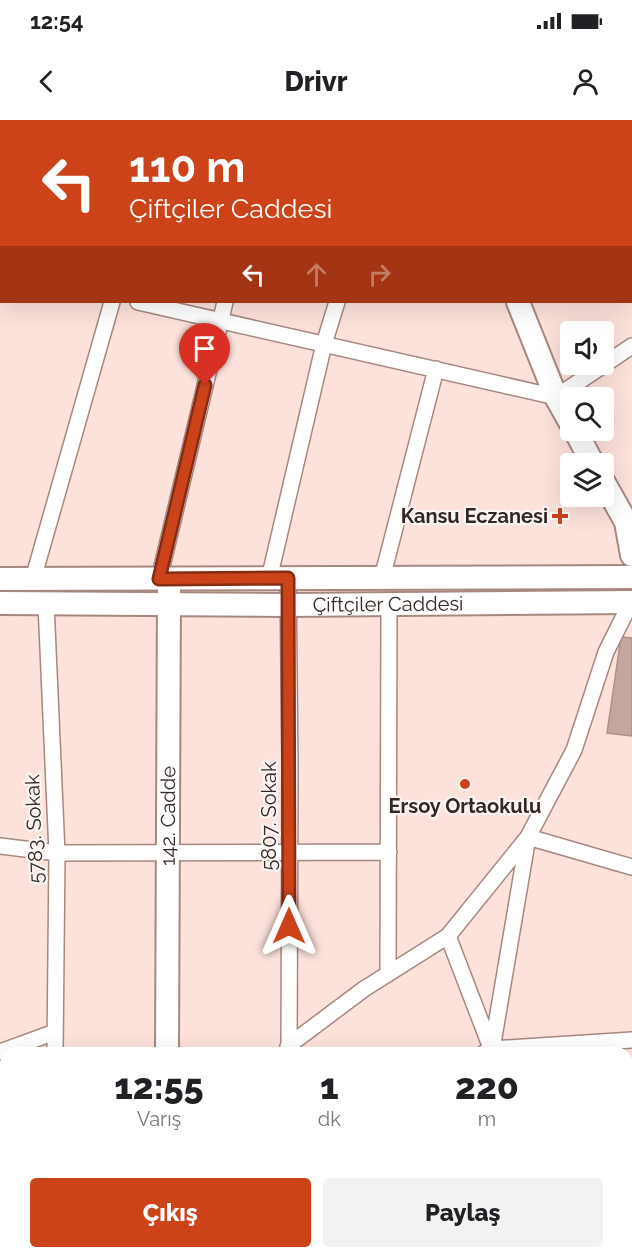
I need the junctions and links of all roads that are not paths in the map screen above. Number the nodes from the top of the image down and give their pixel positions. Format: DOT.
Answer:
graph roads {
  1 [pos="112,303"];
  2 [pos="143,303"];
  3 [pos="225,303"];
  4 [pos="337,303"];
  5 [pos="520,303"];
  6 [pos="220,320"];
  7 [pos="324,344"];
  8 [pos="632,346"];
  9 [pos="436,369"];
  10 [pos="556,397"];
  11 [pos="560,404"];
  12 [pos="614,501"];
  13 [pos="632,555"];
  14 [pos="632,577"];
  15 [pos="278,578"];
  16 [pos="382,578"];
  17 [pos="0,579"];
  18 [pos="33,579"];
  19 [pos="164,579"];
  20 [pos="632,600"];
  21 [pos="0,603"];
  22 [pos="46,604"];
  23 [pos="169,605"];
  24 [pos="288,605"];
  25 [pos="389,605"];
  26 [pos="528,837"];
  27 [pos="0,846"];
  28 [pos="389,852"];
  29 [pos="57,853"];
  30 [pos="168,853"];
  31 [pos="290,854"];
  32 [pos="632,867"];
  33 [pos="448,936"];
  34 [pos="388,974"];
  35 [pos="55,1032"];
  36 [pos="632,1037"];
  37 [pos="14,1047"];
  38 [pos="55,1047"];
  39 [pos="167,1047"];
  40 [pos="289,1047"];
  41 [pos="292,1047"];
  42 [pos="487,1047"];
  43 [pos="490,1047"];
  44 [pos="537,1047"];
  1 -- 18 [label="street"];
  2 -- 6 [label="street"];
  3 -- 6 [label="street"];
  4 -- 7 [label="street, 5807. Sokak"];
  5 -- 10 [label="street"];
  6 -- 7 [label="street"];
  6 -- 19 [label="street"];
  7 -- 9 [label="street"];
  7 -- 15 [label="street, 5807. Sokak"];
  8 -- 10 [label="street"];
  9 -- 10 [label="street"];
  9 -- 16 [label="street"];
  10 -- 11 [label="street"];
  12 -- 13 [label="street"];
  14 -- 16 [label="street, Çiftçiler Caddesi"];
  15 -- 16 [label="street, Çiftçiler Caddesi"];
  15 -- 19 [label="street, Çiftçiler Caddesi"];
  15 -- 24 [label="street, 5807. Sokak"];
  17 -- 18 [label="street, Çiftçiler Caddesi"];
  18 -- 19 [label="street, Çiftçiler Caddesi"];
  19 -- 23 [label="street, 142. Cadde"];
  20 -- 25 [label="street, Çiftçiler Caddesi"];
  20 -- 26 [label="street"];
  21 -- 22 [label="street, Çiftçiler Caddesi"];
  22 -- 23 [label="street, Çiftçiler Caddesi"];
  22 -- 29 [label="street, 5783. Sokak"];
  23 -- 24 [label="street, Çiftçiler Caddesi"];
  23 -- 30 [label="street, 142. Cadde"];
  24 -- 25 [label="street, Çiftçiler Caddesi"];
  24 -- 31 [label="street, 5807. Sokak"];
  25 -- 28 [label="street"];
  26 -- 32 [label="street"];
  26 -- 33 [label="street"];
  26 -- 43 [label="street"];
  27 -- 29 [label="street"];
  28 -- 31 [label="street"];
  28 -- 34 [label="street"];
  29 -- 30 [label="street"];
  29 -- 35 [label="street, 5783. Sokak"];
  30 -- 31 [label="street"];
  30 -- 39 [label="street, 142. Cadde"];
  31 -- 40 [label="street, 5807. Sokak"];
  33 -- 34 [label="street"];
  33 -- 42 [label="street"];
  34 -- 41 [label="street"];
  35 -- 37 [label="street"];
  35 -- 38 [label="street, 5783. Sokak"];
  36 -- 44 [label="street"];
}
